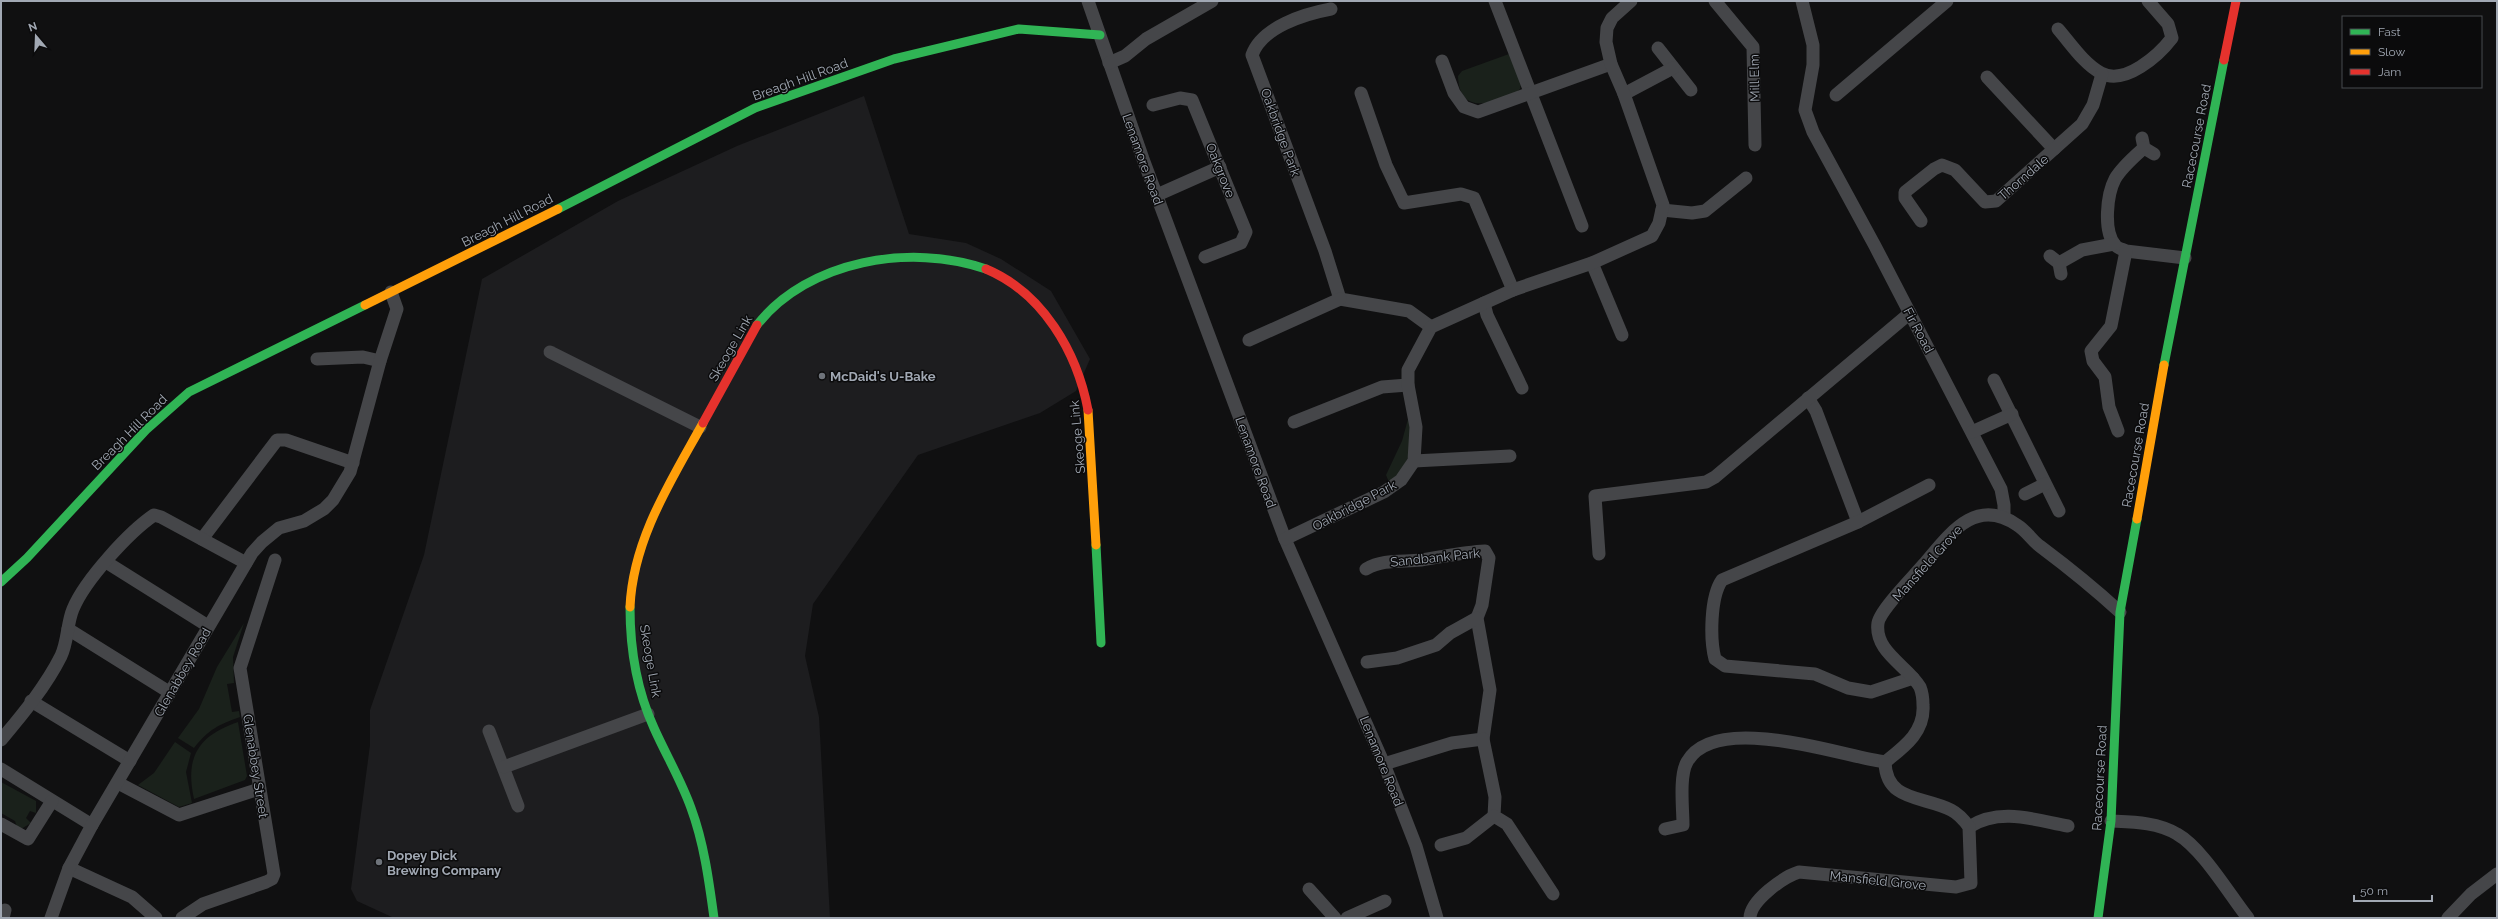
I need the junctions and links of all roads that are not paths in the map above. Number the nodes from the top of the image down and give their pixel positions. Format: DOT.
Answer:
graph roads {
  1 [pos="1088,1"];
  2 [pos="1212,1"];
  3 [pos="1495,1"];
  4 [pos="1631,1"];
  5 [pos="1715,1"];
  6 [pos="1802,1"];
  7 [pos="1947,1"];
  8 [pos="2148,1"];
  9 [pos="2236,1"];
  10 [pos="1331,9"];
  11 [pos="2058,29"];
  12 [pos="1100,35"];
  13 [pos="1658,48"];
  14 [pos="1442,61"];
  15 [pos="1109,63"];
  16 [pos="1611,64"];
  17 [pos="1673,68"];
  18 [pos="2102,74"];
  19 [pos="1987,77"];
  20 [pos="1691,90"];
  21 [pos="1361,93"];
  22 [pos="1530,93"];
  23 [pos="1624,94"];
  24 [pos="1836,95"];
  25 [pos="1153,105"];
  26 [pos="1755,145"];
  27 [pos="2147,146"];
  28 [pos="2054,149"];
  29 [pos="1220,167"];
  30 [pos="1746,178"];
  31 [pos="1157,195"];
  32 [pos="1662,210"];
  33 [pos="1921,221"];
  34 [pos="1582,226"];
  35 [pos="2120,248"];
  36 [pos="1205,257"];
  37 [pos="2185,258"];
  38 [pos="1592,264"];
  39 [pos="2057,265"];
  40 [pos="1513,290"];
  41 [pos="391,292"];
  42 [pos="1340,299"];
  43 [pos="1484,303"];
  44 [pos="1910,313"];
  45 [pos="1431,327"];
  46 [pos="1622,335"];
  47 [pos="1249,340"];
  48 [pos="550,352"];
  49 [pos="317,359"];
  50 [pos="380,361"];
  51 [pos="1994,380"];
  52 [pos="1408,385"];
  53 [pos="1522,388"];
  54 [pos="1808,398"];
  55 [pos="2012,414"];
  56 [pos="1294,422"];
  57 [pos="700,427"];
  58 [pos="2118,431"];
  59 [pos="1972,432"];
  60 [pos="1510,456"];
  61 [pos="1414,461"];
  62 [pos="353,463"];
  63 [pos="2045,484"];
  64 [pos="1929,485"];
  65 [pos="2024,494"];
  66 [pos="2059,511"];
  67 [pos="2004,517"];
  68 [pos="1858,522"];
  69 [pos="202,539"];
  70 [pos="1285,539"];
  71 [pos="1599,554"];
  72 [pos="275,560"];
  73 [pos="106,562"];
  74 [pos="246,563"];
  75 [pos="1366,569"];
  76 [pos="1,582"];
  77 [pos="2120,612"];
  78 [pos="1477,618"];
  79 [pos="208,626"];
  80 [pos="68,629"];
  81 [pos="1101,644"];
  82 [pos="1367,662"];
  83 [pos="1913,678"];
  84 [pos="169,692"];
  85 [pos="32,701"];
  86 [pos="648,714"];
  87 [pos="489,731"];
  88 [pos="1483,739"];
  89 [pos="1,740"];
  90 [pos="130,761"];
  91 [pos="1884,762"];
  92 [pos="1384,764"];
  93 [pos="504,767"];
  94 [pos="1,769"];
  95 [pos="118,783"];
  96 [pos="259,789"];
  97 [pos="52,801"];
  98 [pos="518,806"];
  99 [pos="1494,816"];
  100 [pos="2111,821"];
  101 [pos="1,824"];
  102 [pos="92,825"];
  103 [pos="2068,826"];
  104 [pos="1969,827"];
  105 [pos="1665,828"];
  106 [pos="1441,845"];
  107 [pos="68,868"];
  108 [pos="2497,874"];
  109 [pos="1309,889"];
  110 [pos="1553,894"];
  111 [pos="1384,901"];
  112 [pos="51,918"];
  113 [pos="156,918"];
  114 [pos="182,918"];
  115 [pos="714,918"];
  116 [pos="1335,918"];
  117 [pos="1347,918"];
  118 [pos="1437,918"];
  119 [pos="1750,918"];
  120 [pos="2098,918"];
  121 [pos="2248,918"];
  122 [pos="2448,918"];
  1 -- 12 [label="street, Lenamore Road"];
  2 -- 15 [label="street"];
  3 -- 22 [label="street"];
  4 -- 16 [label="street"];
  5 -- 26 [label="street, Mill Elm"];
  6 -- 44 [label="street, Fir Road"];
  7 -- 24 [label="street"];
  8 -- 18 [label="street"];
  9 -- 37 [label="street, Racecourse Road"];
  10 -- 42 [label="street, Oakbridge Park"];
  11 -- 18 [label="street"];
  12 -- 15 [label="street, Lenamore Road"];
  12 -- 41 [label="street, Breagh Hill Road"];
  13 -- 17 [label="street"];
  14 -- 22 [label="street"];
  15 -- 31 [label="street, Lenamore Road"];
  16 -- 22 [label="street"];
  16 -- 23 [label="street"];
  17 -- 20 [label="street"];
  17 -- 23 [label="street"];
  18 -- 28 [label="street, Thorndale"];
  19 -- 28 [label="street, Thorndale"];
  21 -- 40 [label="street"];
  22 -- 34 [label="street"];
  23 -- 32 [label="street"];
  25 -- 29 [label="street, Oakgrove"];
  27 -- 35 [label="street"];
  28 -- 33 [label="street, Thorndale"];
  29 -- 31 [label="street"];
  29 -- 36 [label="street, Oakgrove"];
  30 -- 32 [label="street"];
  31 -- 70 [label="street, Lenamore Road"];
  32 -- 38 [label="street"];
  35 -- 37 [label="street"];
  35 -- 39 [label="street"];
  35 -- 58 [label="street"];
  37 -- 77 [label="street, Racecourse Road"];
  38 -- 40 [label="street"];
  38 -- 46 [label="street"];
  40 -- 43 [label="street"];
  41 -- 50 [label="street, Glenabbey Road"];
  41 -- 76 [label="street, Breagh Hill Road"];
  42 -- 45 [label="street"];
  42 -- 47 [label="street"];
  43 -- 45 [label="street"];
  43 -- 53 [label="street"];
  44 -- 54 [label="street"];
  44 -- 59 [label="street, Fir Road"];
  45 -- 52 [label="street"];
  48 -- 57 [label="street"];
  49 -- 50 [label="street"];
  50 -- 62 [label="street, Glenabbey Road"];
  51 -- 55 [label="street"];
  52 -- 56 [label="street"];
  52 -- 61 [label="street"];
  54 -- 68 [label="street"];
  54 -- 71 [label="street"];
  55 -- 59 [label="street"];
  55 -- 63 [label="street"];
  57 -- 81 [label="street, Skeoge Link"];
  57 -- 86 [label="street, Skeoge Link"];
  59 -- 67 [label="street, Fir Road"];
  60 -- 61 [label="street"];
  61 -- 70 [label="street, Oakbridge Park"];
  62 -- 69 [label="street"];
  62 -- 74 [label="street, Glenabbey Road"];
  63 -- 65 [label="street"];
  63 -- 66 [label="street"];
  64 -- 68 [label="street"];
  67 -- 77 [label="street"];
  67 -- 83 [label="street, Mansfield Grove"];
  68 -- 83 [label="street"];
  69 -- 73 [label="street"];
  69 -- 74 [label="street"];
  70 -- 92 [label="street, Lenamore Road"];
  72 -- 96 [label="street, Glenabbey Street"];
  73 -- 79 [label="street"];
  73 -- 80 [label="street"];
  74 -- 79 [label="street, Glenabbey Road"];
  75 -- 78 [label="street, Sandbank Park"];
  77 -- 100 [label="street, Racecourse Road"];
  78 -- 82 [label="street"];
  78 -- 88 [label="street, Sandbank Park"];
  79 -- 84 [label="street, Glenabbey Road"];
  80 -- 84 [label="street"];
  80 -- 85 [label="street"];
  83 -- 91 [label="street, Mansfield Grove"];
  84 -- 90 [label="street, Glenabbey Road"];
  85 -- 89 [label="street"];
  85 -- 90 [label="street"];
  86 -- 93 [label="street"];
  86 -- 115 [label="street, Skeoge Link"];
  87 -- 93 [label="street"];
  88 -- 92 [label="street"];
  88 -- 99 [label="street, Sandbank Park"];
  90 -- 95 [label="street, Glenabbey Road"];
  91 -- 104 [label="street"];
  91 -- 105 [label="street"];
  92 -- 118 [label="street, Lenamore Road"];
  93 -- 98 [label="street"];
  94 -- 97 [label="street"];
  95 -- 96 [label="street"];
  95 -- 102 [label="street, Glenabbey Road"];
  96 -- 114 [label="street, Glenabbey Street"];
  97 -- 101 [label="street"];
  97 -- 102 [label="street"];
  99 -- 106 [label="street"];
  99 -- 110 [label="street"];
  100 -- 120 [label="street, Racecourse Road"];
  100 -- 121 [label="street"];
  102 -- 107 [label="street, Glenabbey Road"];
  103 -- 104 [label="street"];
  104 -- 119 [label="street, Mansfield Grove"];
  107 -- 112 [label="street, Glenabbey Road"];
  107 -- 113 [label="street"];
  108 -- 122 [label="street"];
  109 -- 116 [label="street"];
  111 -- 117 [label="street"];
}
